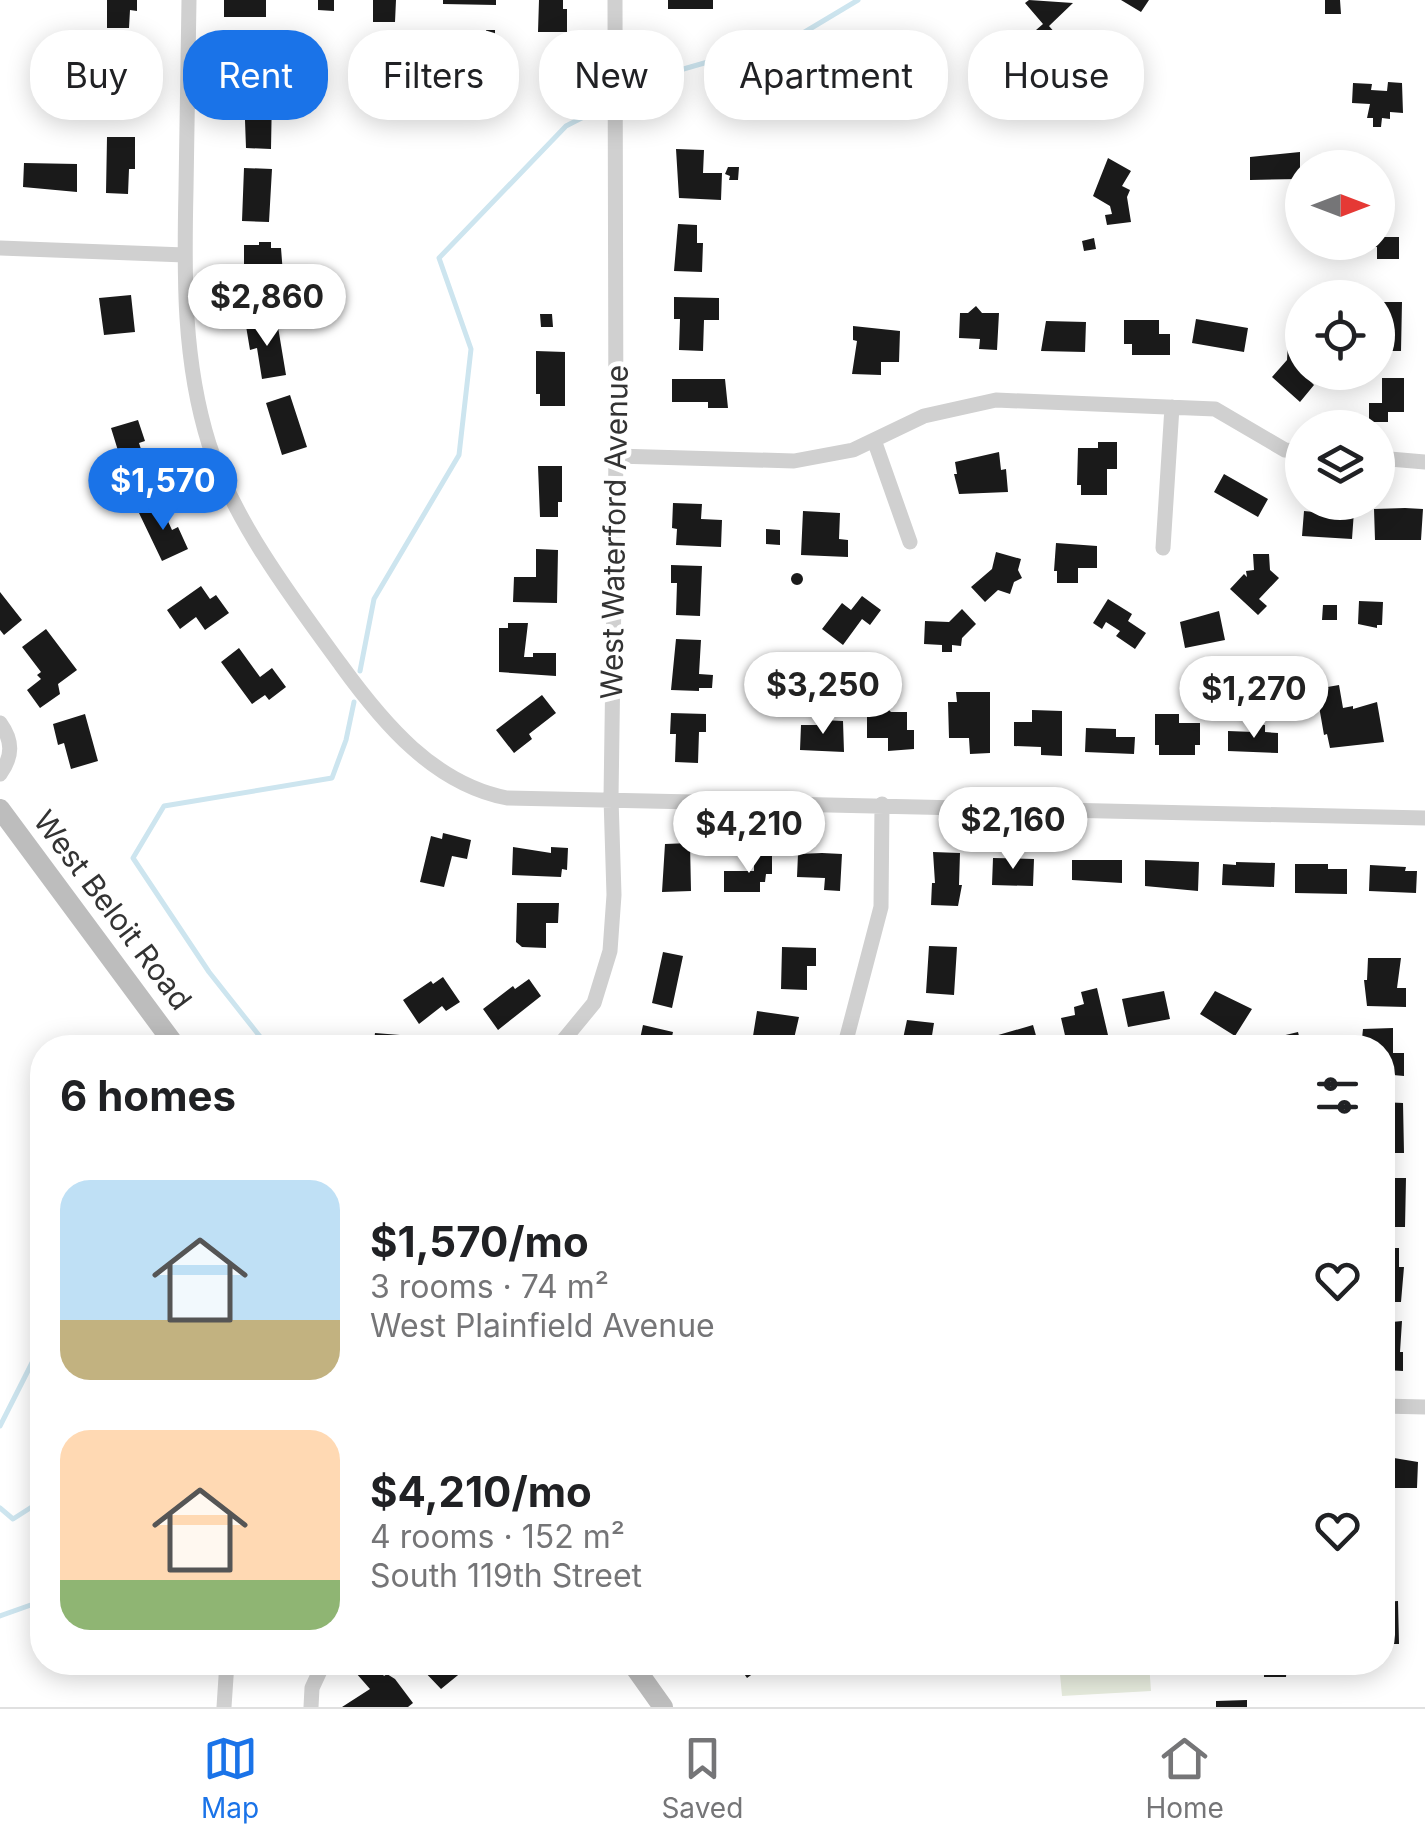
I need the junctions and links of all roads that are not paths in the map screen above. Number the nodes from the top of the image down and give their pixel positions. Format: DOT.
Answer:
graph roads {
  1 [pos="189,0"];
  2 [pos="616,0"];
  3 [pos="0,248"];
  4 [pos="184,255"];
  5 [pos="1172,407"];
  6 [pos="874,440"];
  7 [pos="1285,450"];
  8 [pos="616,456"];
  9 [pos="1395,459"];
  10 [pos="1425,462"];
  11 [pos="910,542"];
  12 [pos="1163,548"];
  13 [pos="0,723"];
  14 [pos="0,774"];
  15 [pos="611,798"];
  16 [pos="882,804"];
  17 [pos="0,809"];
  18 [pos="1425,818"];
  19 [pos="167,1035"];
  20 [pos="568,1035"];
  21 [pos="848,1035"];
  22 [pos="1395,1406"];
  23 [pos="1425,1407"];
  24 [pos="226,1675"];
  25 [pos="318,1675"];
  26 [pos="641,1675"];
  27 [pos="224,1707"];
  28 [pos="311,1707"];
  29 [pos="663,1707"];
  1 -- 4 [label="street"];
  2 -- 8 [label="street, West Waterford Avenue"];
  3 -- 4 [label="street"];
  4 -- 15 [label="street"];
  5 -- 6 [label="street"];
  5 -- 7 [label="street"];
  5 -- 12 [label="street"];
  6 -- 8 [label="street"];
  6 -- 11 [label="street"];
  8 -- 15 [label="street, West Waterford Avenue"];
  9 -- 10 [label="street"];
  13 -- 14 [label="street"];
  15 -- 16 [label="street"];
  15 -- 20 [label="street, West Waterford Avenue"];
  16 -- 18 [label="street"];
  16 -- 21 [label="street"];
  17 -- 19 [label="main road, West Beloit Road"];
  22 -- 23 [label="street"];
  24 -- 27 [label="street"];
  25 -- 28 [label="street"];
  26 -- 29 [label="main road"];
}
